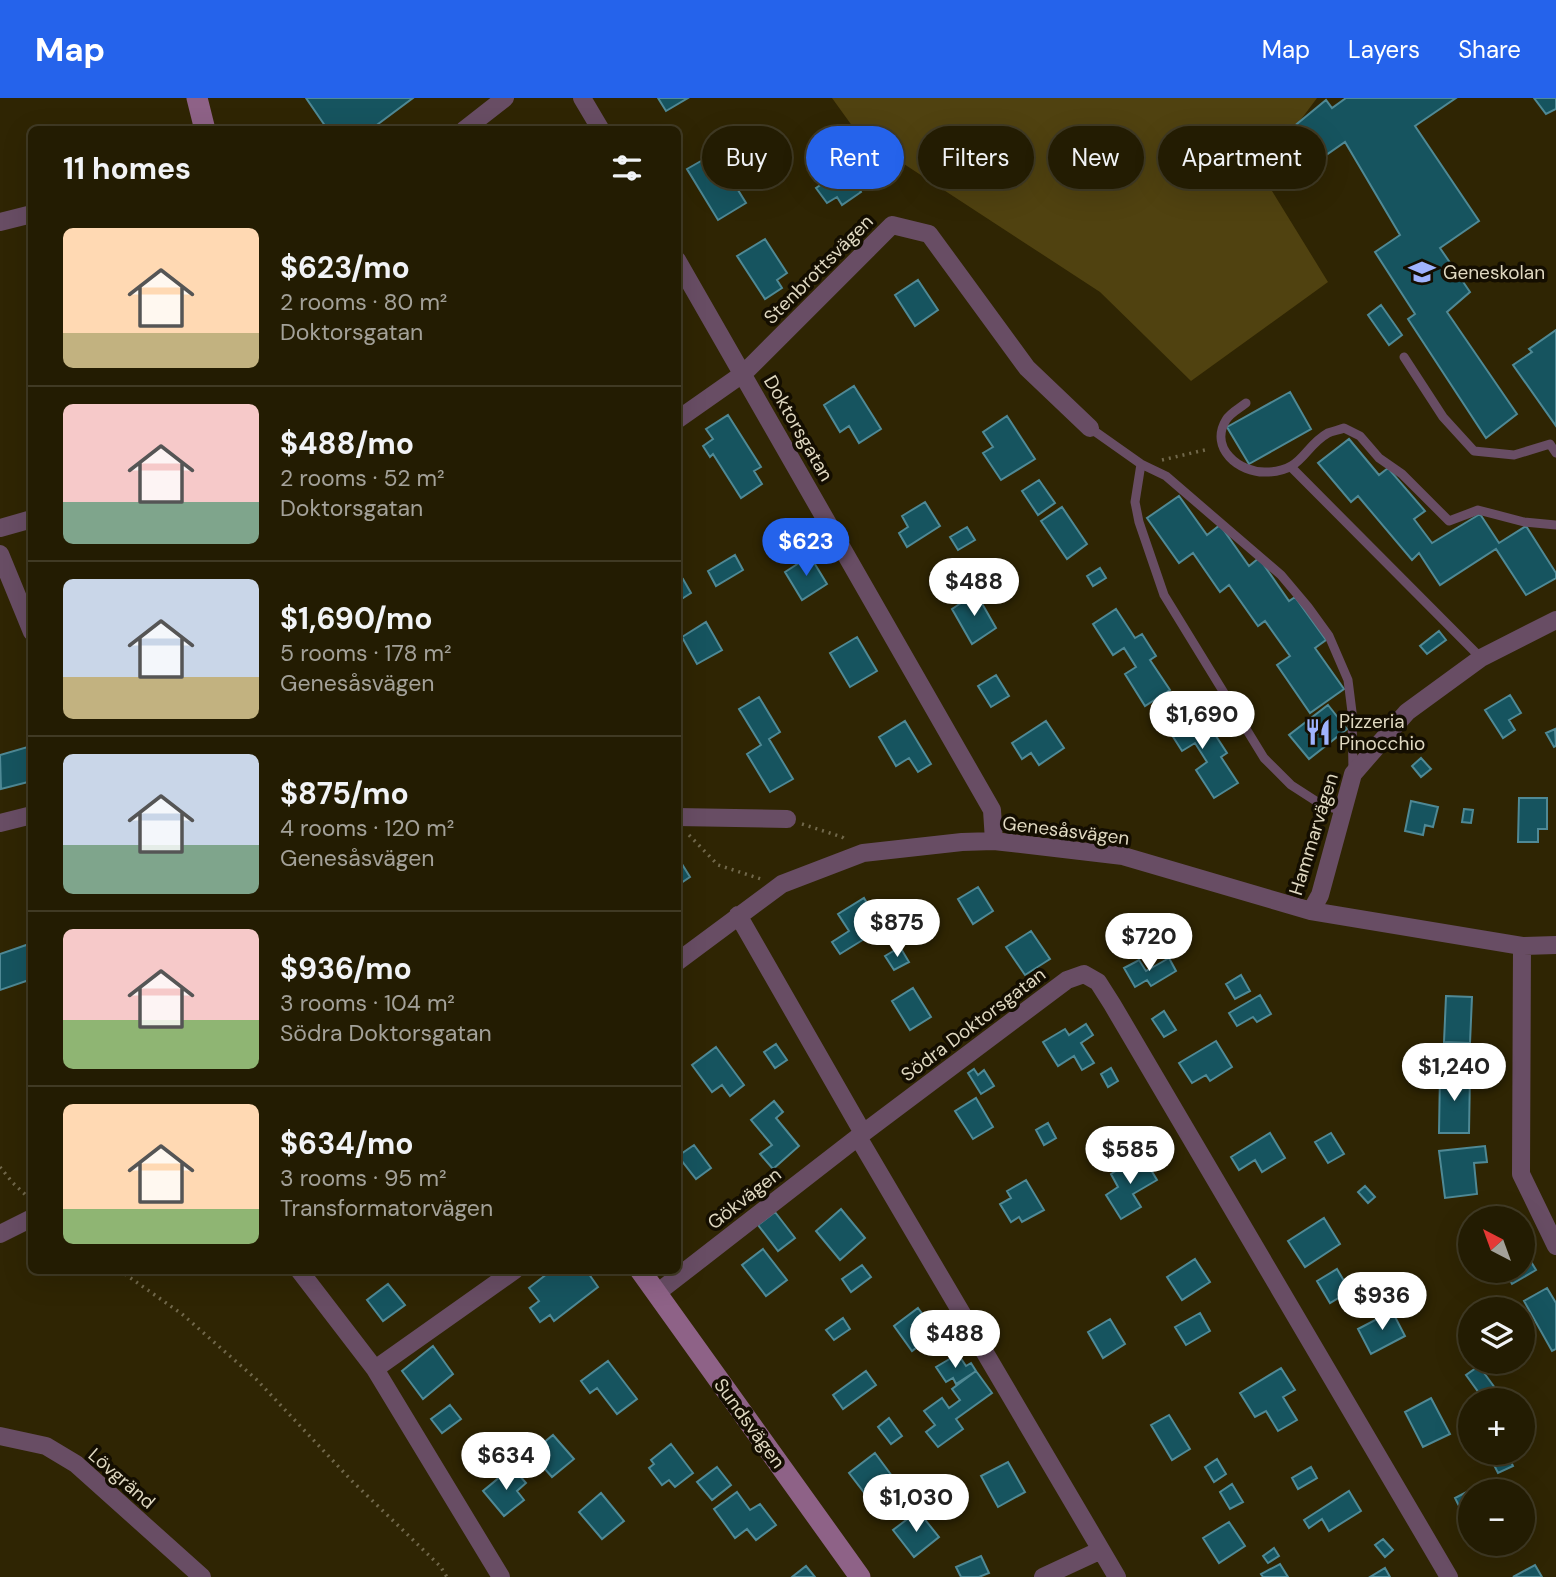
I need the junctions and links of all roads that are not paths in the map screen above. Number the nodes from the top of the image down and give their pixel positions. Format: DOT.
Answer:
graph roads {
  1 [pos="197,98"];
  2 [pos="505,98"];
  3 [pos="582,98"];
  4 [pos="204,126"];
  5 [pos="469,126"];
  6 [pos="599,126"];
  7 [pos="28,215"];
  8 [pos="0,222"];
  9 [pos="681,267"];
  10 [pos="1404,357"];
  11 [pos="744,373"];
  12 [pos="1247,403"];
  13 [pos="681,417"];
  14 [pos="1090,428"];
  15 [pos="1556,453"];
  16 [pos="1141,464"];
  17 [pos="1292,468"];
  18 [pos="28,520"];
  19 [pos="1556,525"];
  20 [pos="0,528"];
  21 [pos="0,554"];
  22 [pos="1556,620"];
  23 [pos="28,622"];
  24 [pos="1481,658"];
  25 [pos="1353,774"];
  26 [pos="1343,811"];
  27 [pos="28,816"];
  28 [pos="787,820"];
  29 [pos="0,823"];
  30 [pos="681,825"];
  31 [pos="994,841"];
  32 [pos="1311,911"];
  33 [pos="738,915"];
  34 [pos="1556,945"];
  35 [pos="1522,946"];
  36 [pos="681,959"];
  37 [pos="860,1135"];
  38 [pos="28,1220"];
  39 [pos="0,1234"];
  40 [pos="1556,1246"];
  41 [pos="302,1274"];
  42 [pos="509,1274"];
  43 [pos="643,1274"];
  44 [pos="657,1293"];
  45 [pos="375,1369"];
  46 [pos="0,1436"];
  47 [pos="1101,1550"];
  48 [pos="202,1577"];
  49 [pos="501,1577"];
  50 [pos="860,1577"];
  51 [pos="1043,1577"];
  52 [pos="1117,1577"];
  53 [pos="1449,1577"];
  1 -- 4 [label="street"];
  2 -- 5 [label="street"];
  3 -- 6 [label="street"];
  7 -- 8 [label="street"];
  9 -- 11 [label="street, Doktorsgatan"];
  10 -- 15 [label="lane"];
  11 -- 13 [label="street, Stenbrottsvägen"];
  11 -- 14 [label="street, Stenbrottsvägen"];
  11 -- 31 [label="street, Doktorsgatan"];
  12 -- 17 [label="lane"];
  14 -- 16 [label="lane"];
  16 -- 25 [label="lane"];
  16 -- 26 [label="lane"];
  17 -- 19 [label="lane"];
  17 -- 24 [label="lane"];
  18 -- 20 [label="street"];
  21 -- 23 [label="street"];
  22 -- 24 [label="street, Hammarvägen"];
  24 -- 25 [label="street, Hammarvägen"];
  25 -- 26 [label="street, Hammarvägen"];
  26 -- 32 [label="street, Hammarvägen"];
  27 -- 29 [label="street"];
  28 -- 30 [label="street"];
  31 -- 32 [label="street, Genesåsvägen"];
  31 -- 33 [label="street, Genesåsvägen"];
  32 -- 35 [label="street, Genesåsvägen"];
  33 -- 36 [label="street, Genesåsvägen"];
  33 -- 37 [label="street"];
  34 -- 35 [label="street, Genesåsvägen"];
  35 -- 40 [label="street"];
  37 -- 44 [label="street, Gökvägen"];
  37 -- 47 [label="street"];
  37 -- 53 [label="street, Södra Doktorsgatan"];
  38 -- 39 [label="street"];
  41 -- 45 [label="street"];
  42 -- 45 [label="street"];
  43 -- 44 [label="street, Sundsvägen"];
  44 -- 50 [label="street, Sundsvägen"];
  45 -- 49 [label="street"];
  46 -- 48 [label="street, Lövgränd"];
  47 -- 51 [label="street"];
  47 -- 52 [label="street"];
}
